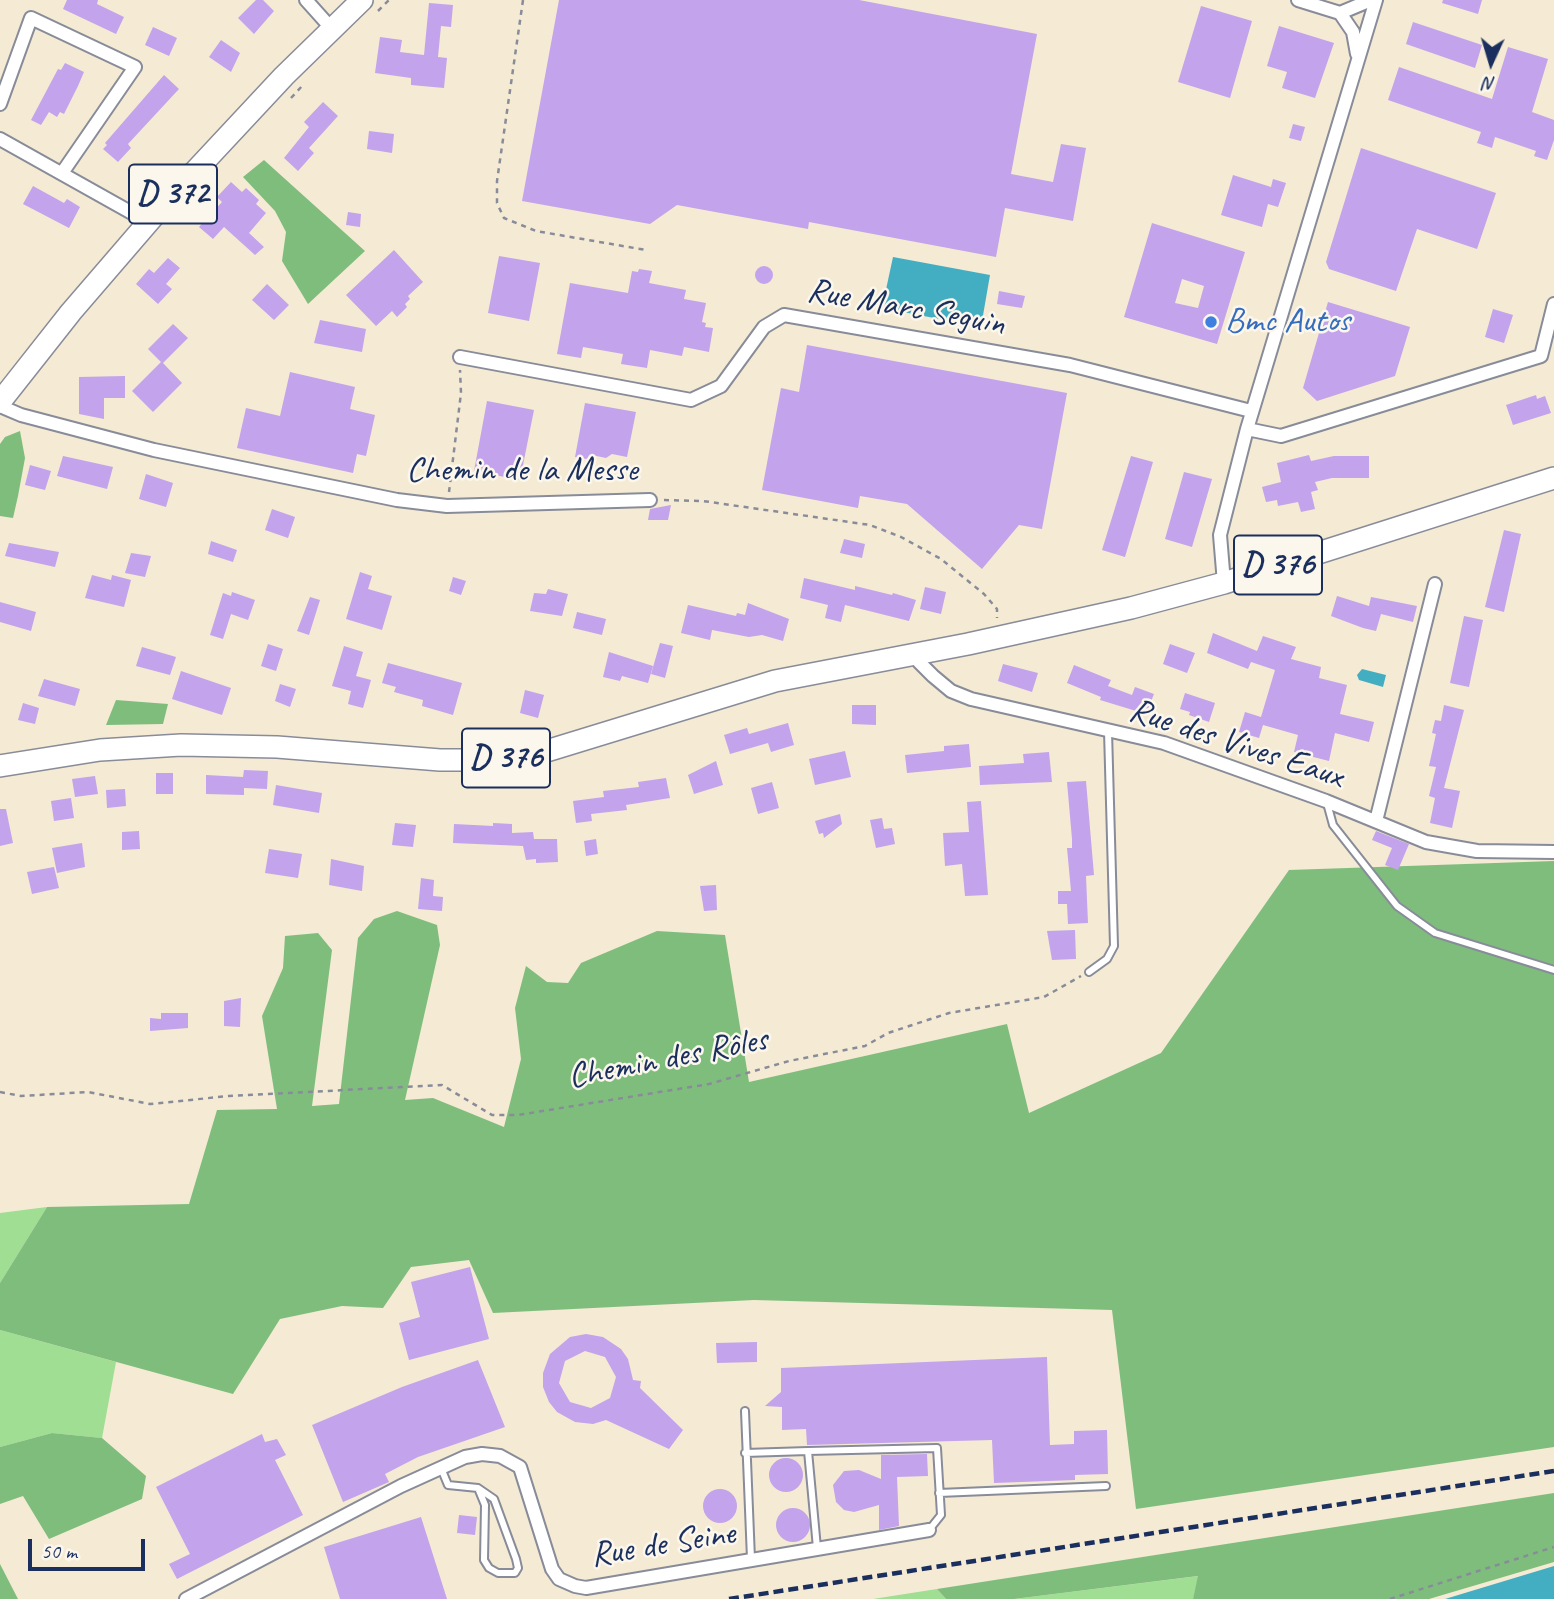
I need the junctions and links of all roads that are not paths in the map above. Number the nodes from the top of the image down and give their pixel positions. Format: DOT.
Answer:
graph roads {
  1 [pos="306,0"];
  2 [pos="362,0"];
  3 [pos="1298,0"];
  4 [pos="1374,0"];
  5 [pos="1340,13"];
  6 [pos="332,29"];
  7 [pos="1358,62"];
  8 [pos="0,104"];
  9 [pos="0,139"];
  10 [pos="62,173"];
  11 [pos="148,222"];
  12 [pos="1554,304"];
  13 [pos="1548,355"];
  14 [pos="460,358"];
  15 [pos="0,404"];
  16 [pos="1251,411"];
  17 [pos="1247,429"];
  18 [pos="1554,478"];
  19 [pos="650,500"];
  20 [pos="1224,583"];
  21 [pos="1435,584"];
  22 [pos="917,654"];
  23 [pos="1108,731"];
  24 [pos="0,766"];
  25 [pos="1326,801"];
  26 [pos="1376,821"];
  27 [pos="1554,852"];
  28 [pos="1554,970"];
  29 [pos="1089,972"];
  30 [pos="745,1411"];
  31 [pos="808,1451"];
  32 [pos="745,1453"];
  33 [pos="440,1468"];
  34 [pos="1106,1486"];
  35 [pos="478,1489"];
  36 [pos="939,1493"];
  37 [pos="929,1530"];
  38 [pos="817,1548"];
  39 [pos="751,1559"];
  40 [pos="186,1599"];
  1 -- 6 [label="street"];
  2 -- 6 [label="main road, D 372"];
  3 -- 5 [label="street"];
  4 -- 5 [label="street"];
  4 -- 7 [label="street"];
  5 -- 7 [label="street"];
  6 -- 11 [label="main road, D 372"];
  7 -- 16 [label="street"];
  8 -- 10 [label="street"];
  9 -- 10 [label="street"];
  10 -- 11 [label="street"];
  11 -- 15 [label="main road, D 372"];
  12 -- 13 [label="street"];
  13 -- 17 [label="street"];
  14 -- 16 [label="street, Rue Marc Seguin"];
  15 -- 19 [label="street, Chemin de la Messe"];
  16 -- 17 [label="street"];
  17 -- 20 [label="street"];
  18 -- 20 [label="main road, D 376"];
  20 -- 22 [label="main road, D 376"];
  21 -- 26 [label="street"];
  22 -- 23 [label="street, Rue des Vives Eaux"];
  22 -- 24 [label="main road, D 376"];
  23 -- 25 [label="street, Rue des Vives Eaux"];
  23 -- 29 [label="lane"];
  25 -- 26 [label="street, Rue des Vives Eaux"];
  25 -- 28 [label="lane"];
  26 -- 27 [label="street, Rue des Vives Eaux"];
  30 -- 32 [label="lane"];
  31 -- 32 [label="lane"];
  31 -- 36 [label="lane"];
  31 -- 38 [label="lane"];
  32 -- 39 [label="lane"];
  33 -- 35 [label="lane"];
  33 -- 39 [label="street, Rue de Seine"];
  33 -- 40 [label="street, Rue de Seine"];
  34 -- 36 [label="lane"];
  35 -- 35 [label="lane"];
  36 -- 37 [label="lane"];
  37 -- 38 [label="street, Rue de Seine"];
  38 -- 39 [label="street, Rue de Seine"];
}
